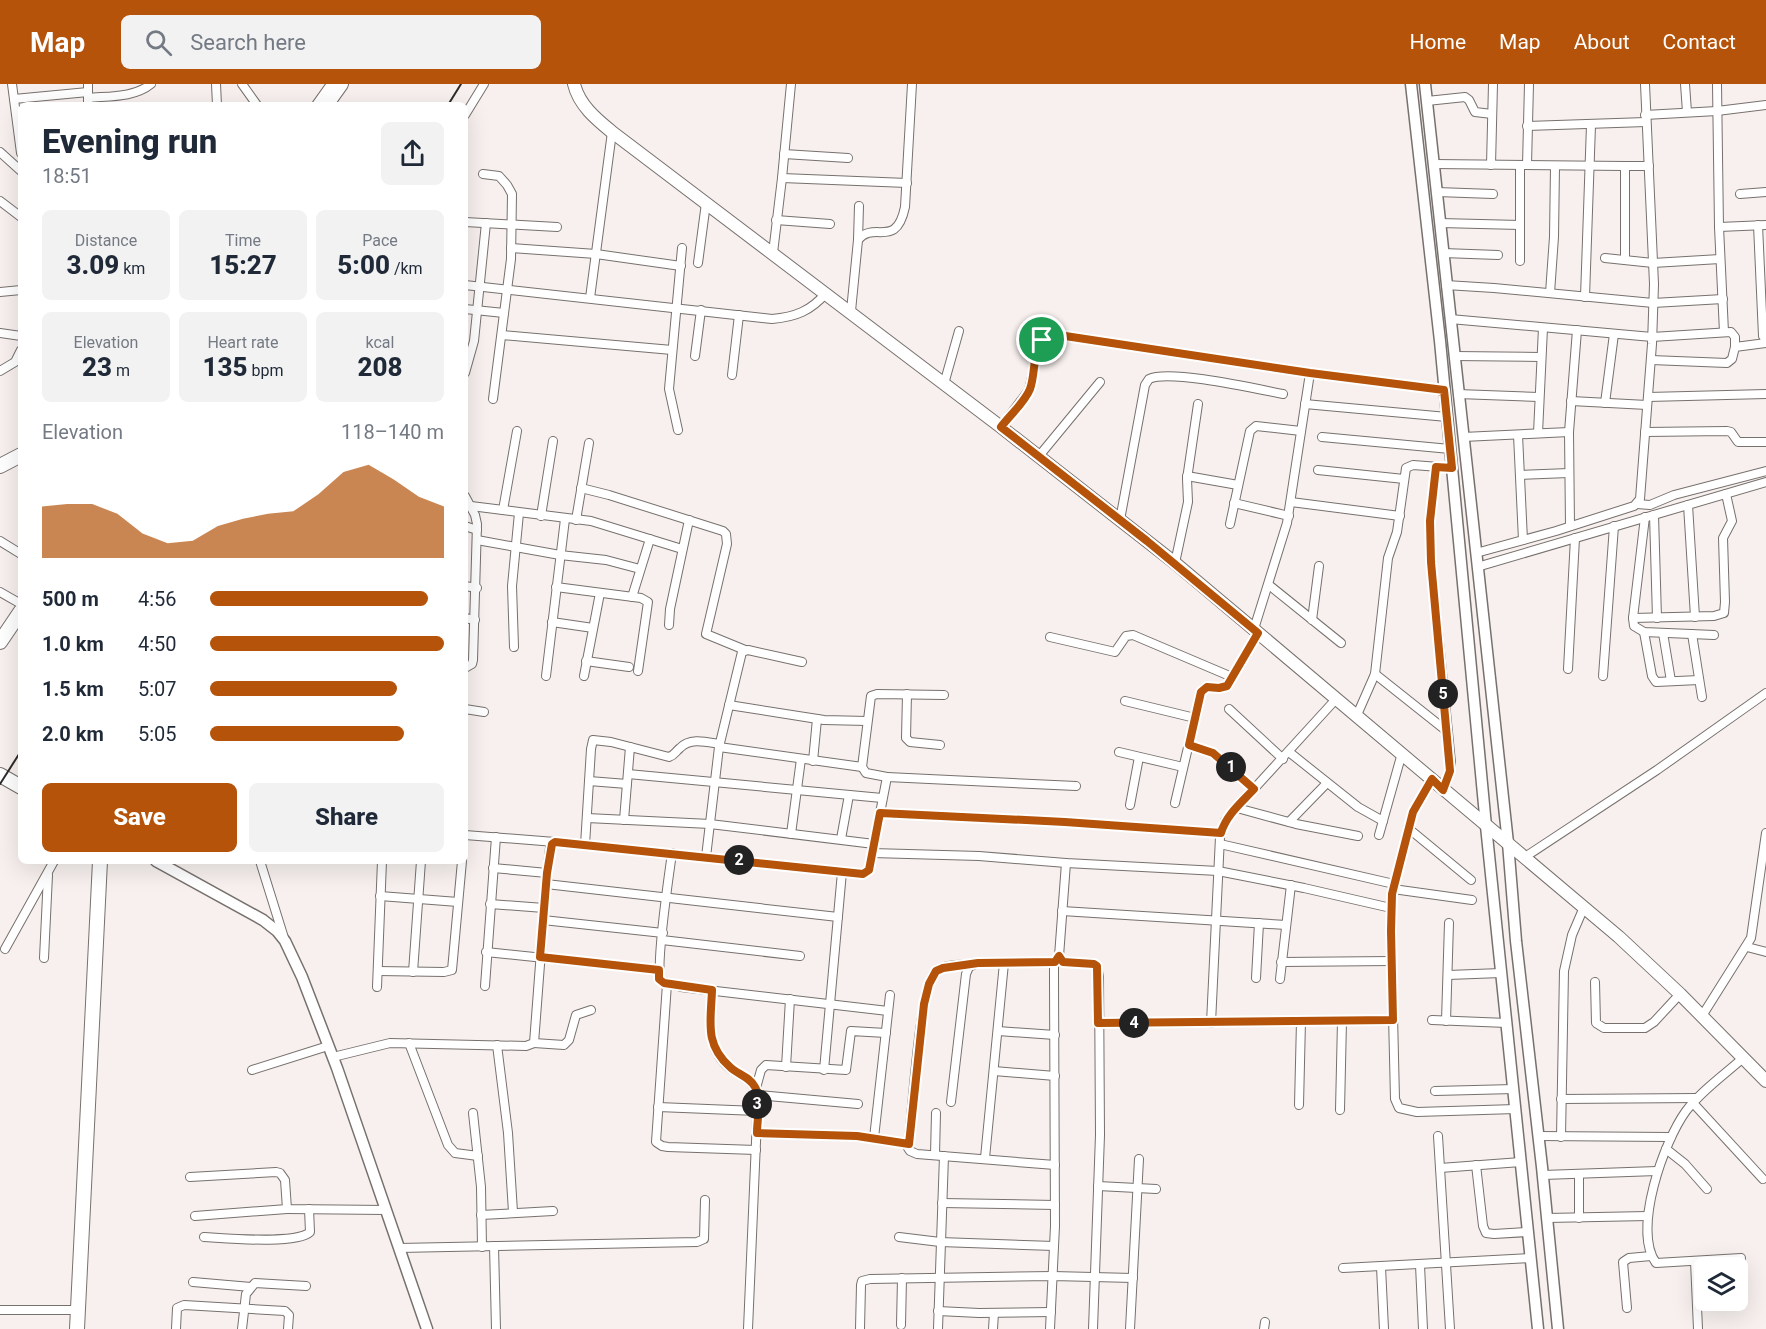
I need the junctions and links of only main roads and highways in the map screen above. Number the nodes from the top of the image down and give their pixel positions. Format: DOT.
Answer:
graph roads {
  1 [pos="342,84"];
  2 [pos="574,84"];
  3 [pos="328,102"];
  4 [pos="18,457"];
  5 [pos="0,466"];
  6 [pos="18,615"];
  7 [pos="0,642"];
  8 [pos="0,775"];
  9 [pos="18,785"];
  10 [pos="100,864"];
  11 [pos="1766,1081"];
  12 [pos="77,1329"];
  1 -- 3 [label="main road"];
  2 -- 11 [label="main road"];
  4 -- 5 [label="main road"];
  6 -- 7 [label="main road"];
  8 -- 9 [label="main road"];
  10 -- 12 [label="main road"];
}
